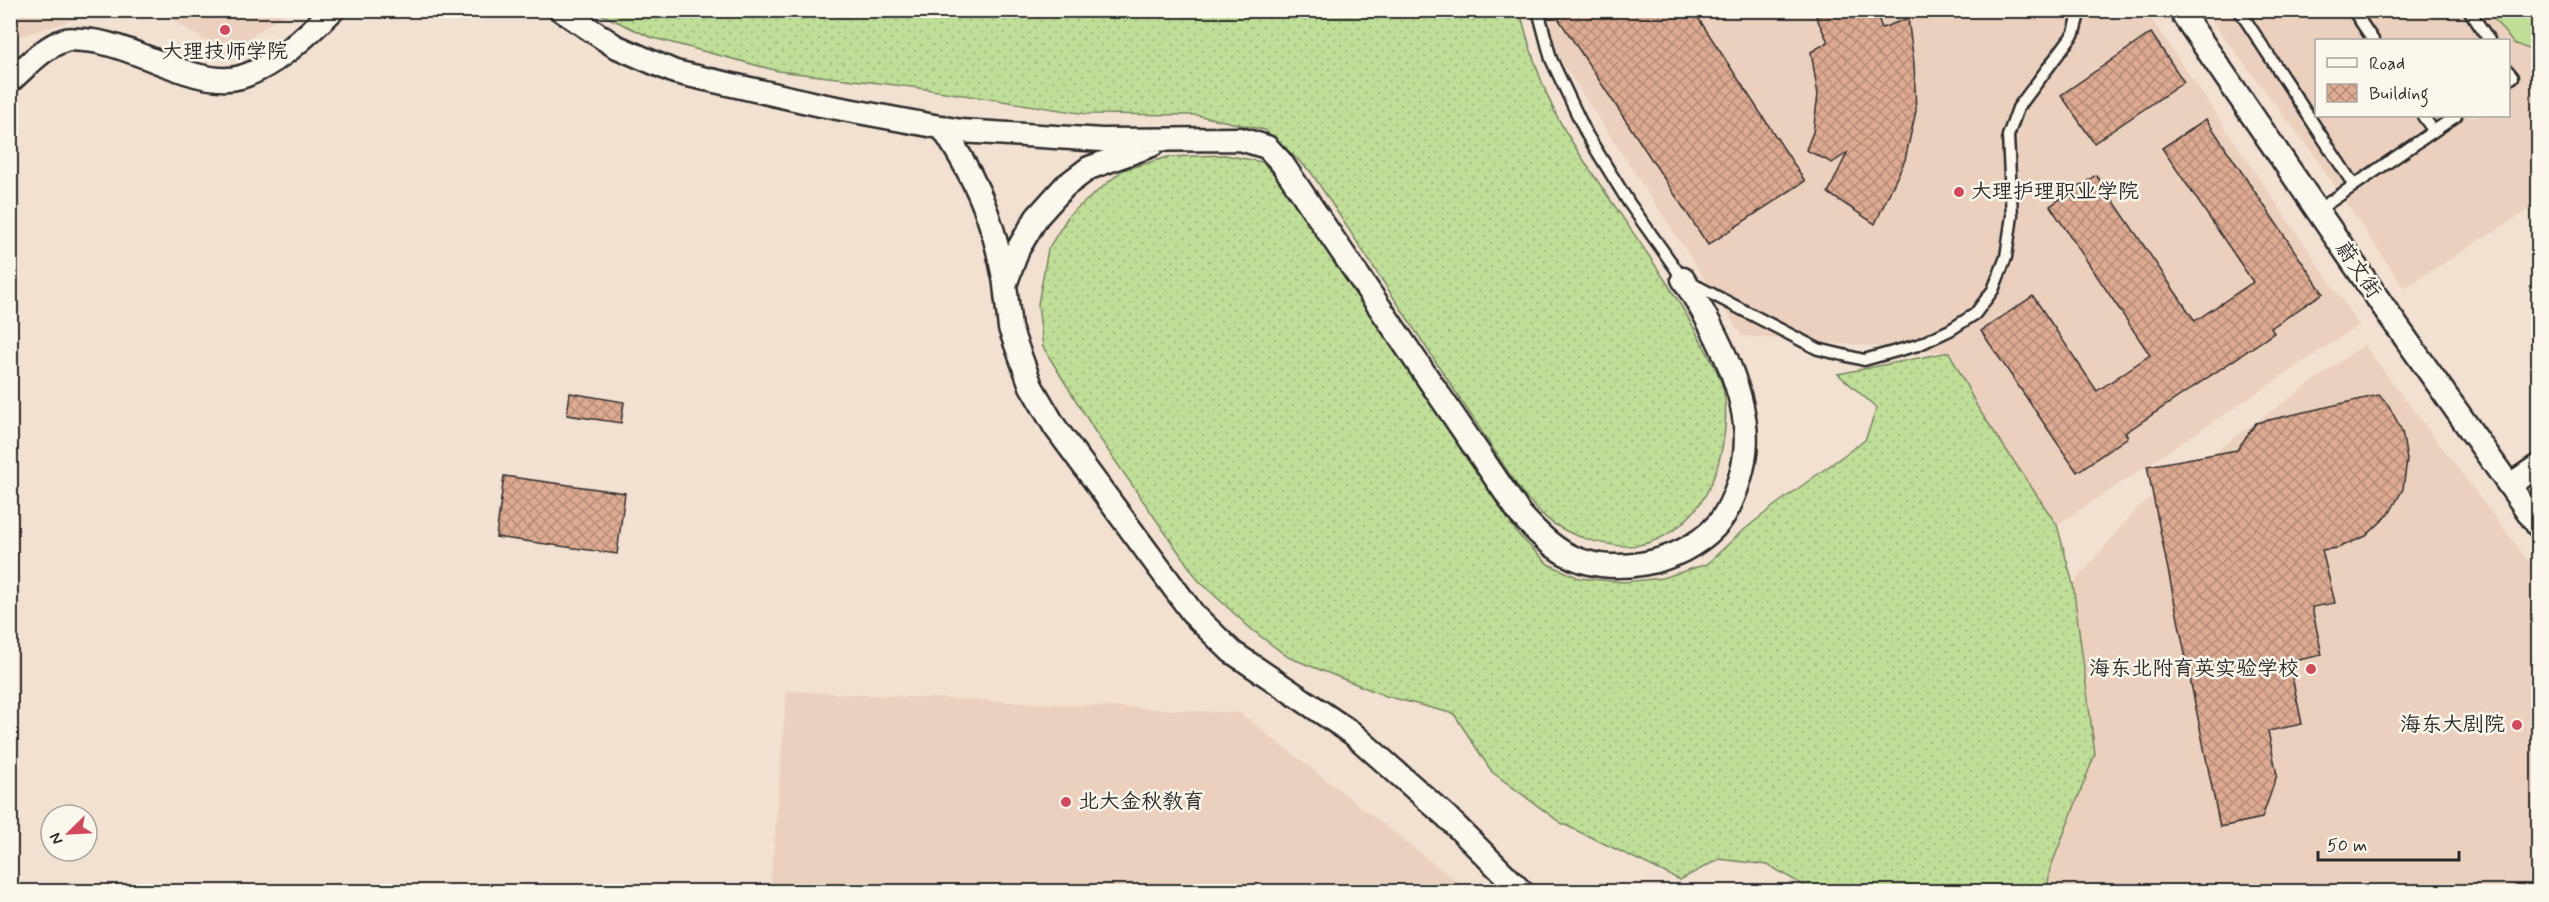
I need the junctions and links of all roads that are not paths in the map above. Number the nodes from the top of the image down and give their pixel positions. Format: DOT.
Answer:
graph roads {
  1 [pos="333,10"];
  2 [pos="561,10"];
  3 [pos="1538,10"];
  4 [pos="2080,10"];
  5 [pos="2180,10"];
  6 [pos="2239,10"];
  7 [pos="2353,10"];
  8 [pos="2469,10"];
  9 [pos="2372,39"];
  10 [pos="2488,39"];
  11 [pos="10,81"];
  12 [pos="2424,117"];
  13 [pos="2454,117"];
  14 [pos="942,127"];
  15 [pos="2433,130"];
  16 [pos="1171,138"];
  17 [pos="2353,184"];
  18 [pos="2318,210"];
  19 [pos="1683,279"];
  20 [pos="1005,285"];
  21 [pos="2538,466"];
  22 [pos="2510,486"];
  23 [pos="2538,526"];
  24 [pos="1522,891"];
  1 -- 11 [label="street"];
  2 -- 14 [label="street"];
  3 -- 19 [label="lane"];
  4 -- 19 [label="lane"];
  5 -- 18 [label="street, 蔚文街"];
  6 -- 17 [label="lane"];
  7 -- 9 [label="lane"];
  8 -- 10 [label="lane"];
  12 -- 15 [label="lane"];
  13 -- 15 [label="lane"];
  14 -- 16 [label="street"];
  14 -- 20 [label="street"];
  15 -- 17 [label="lane"];
  16 -- 19 [label="street"];
  16 -- 20 [label="street"];
  17 -- 18 [label="lane"];
  18 -- 22 [label="street, 蔚文街"];
  20 -- 24 [label="street"];
  21 -- 22 [label="street"];
  22 -- 23 [label="street, 蔚文街"];
}
